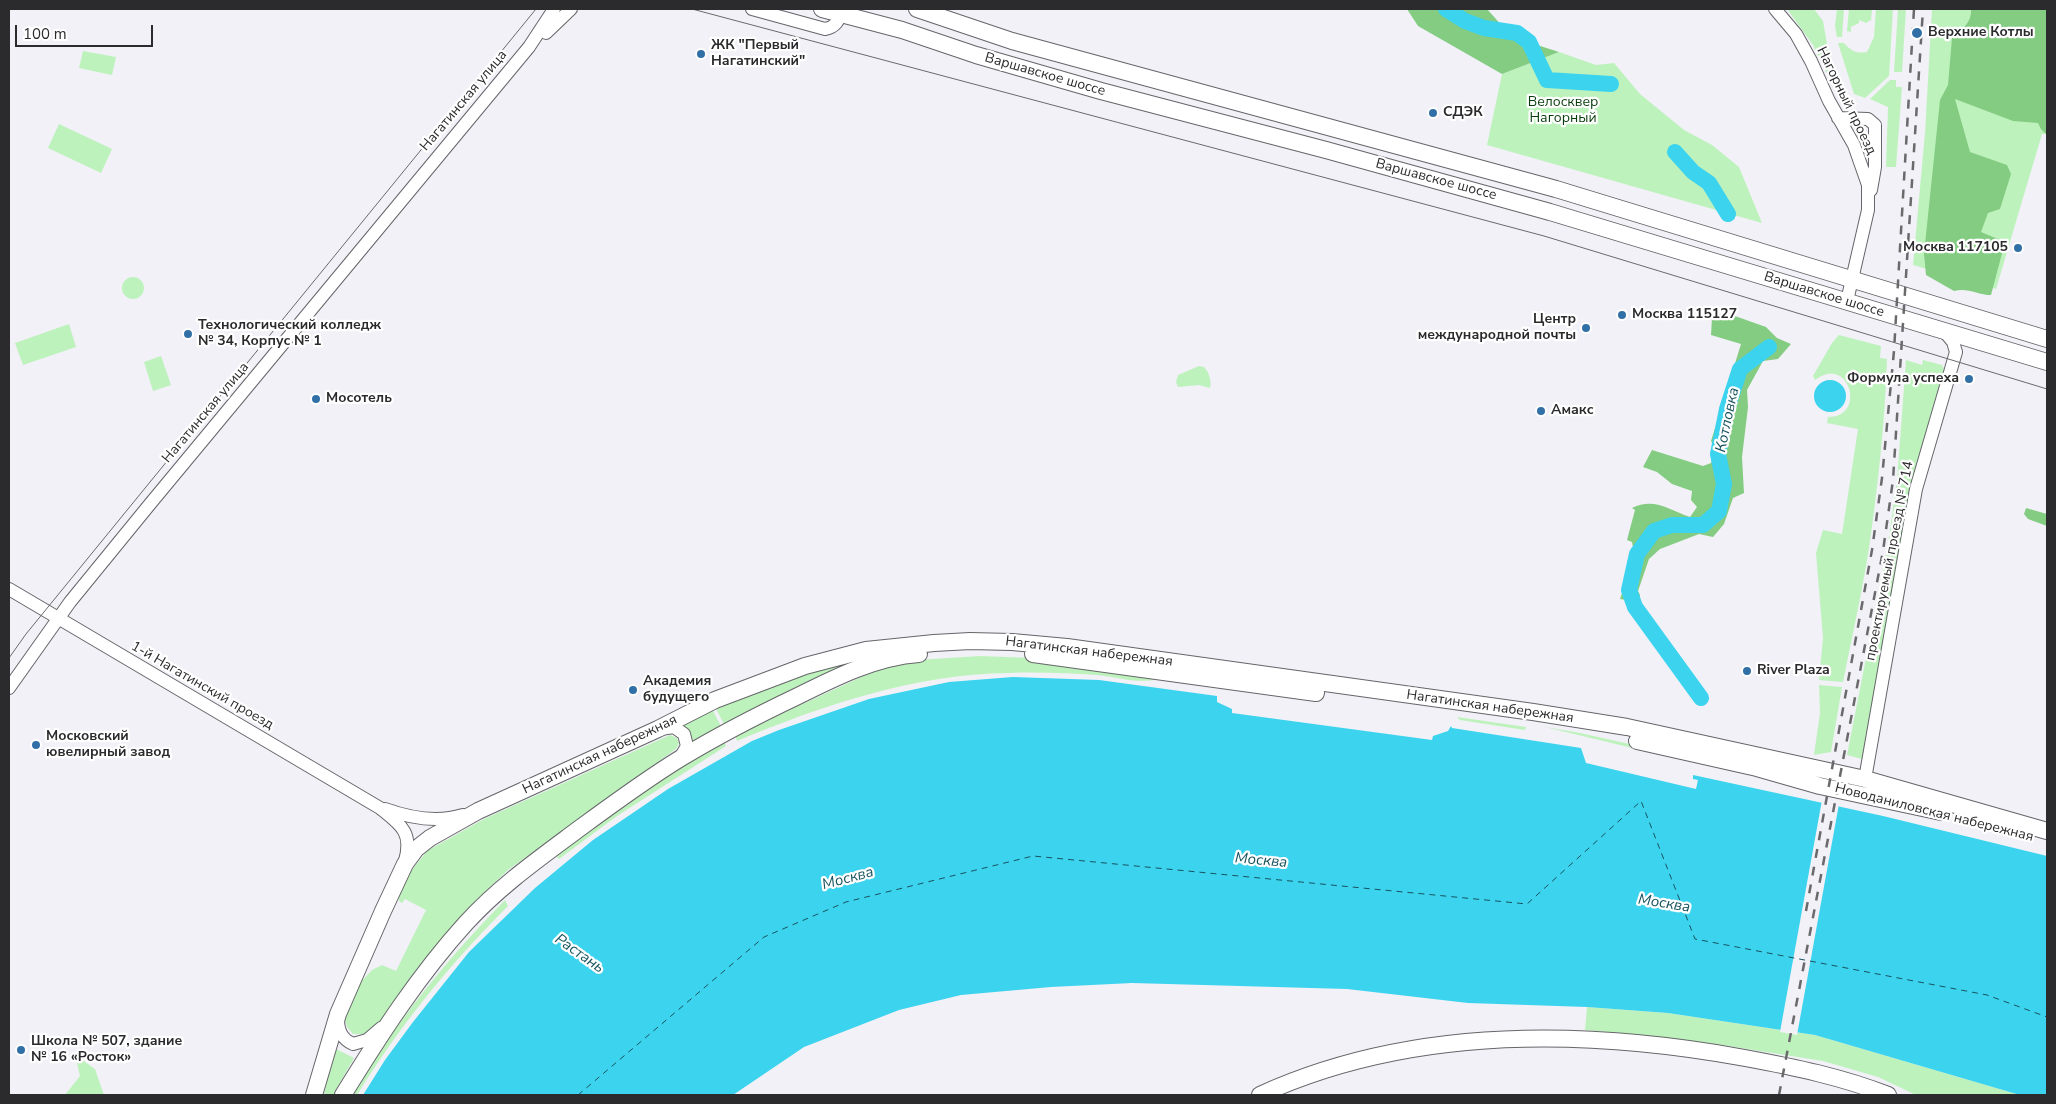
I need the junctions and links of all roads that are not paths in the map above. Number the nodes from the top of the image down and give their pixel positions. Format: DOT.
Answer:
graph roads {
  1 [pos="554,9"];
  2 [pos="571,9"];
  3 [pos="752,9"];
  4 [pos="822,9"];
  5 [pos="917,9"];
  6 [pos="1775,9"];
  7 [pos="842,11"];
  8 [pos="529,47"];
  9 [pos="1838,118"];
  10 [pos="1869,197"];
  11 [pos="1853,279"];
  12 [pos="1847,301"];
  13 [pos="1944,331"];
  14 [pos="2047,339"];
  15 [pos="1977,341"];
  16 [pos="1956,352"];
  17 [pos="2047,362"];
  18 [pos="9,589"];
  19 [pos="58,618"];
  20 [pos="9,688"];
  21 [pos="658,729"];
  22 [pos="680,758"];
  23 [pos="1824,769"];
  24 [pos="1865,779"];
  25 [pos="1820,786"];
  26 [pos="380,808"];
  27 [pos="478,811"];
  28 [pos="2047,830"];
  29 [pos="2047,840"];
  30 [pos="405,864"];
  31 [pos="338,1014"];
  32 [pos="391,1018"];
  33 [pos="314,1095"];
  34 [pos="343,1095"];
  35 [pos="1260,1095"];
  36 [pos="1884,1095"];
  1 -- 8 [label="street"];
  2 -- 8 [label="street"];
  3 -- 7 [label="street"];
  4 -- 7 [label="main road, Варшавское шоссе"];
  5 -- 11 [label="main road, Варшавское шоссе"];
  6 -- 9 [label="street, Нагорный проезд"];
  7 -- 12 [label="main road, Варшавское шоссе"];
  8 -- 19 [label="street, Нагатинская улица"];
  9 -- 10 [label="street, Нагорный проезд"];
  9 -- 10 [label="street"];
  10 -- 11 [label="street, Нагорный проезд"];
  11 -- 12 [label="street, Нагорный проезд"];
  11 -- 14 [label="main road, Варшавское шоссе"];
  12 -- 13 [label="main road, Варшавское шоссе"];
  13 -- 15 [label="main road, Варшавское шоссе"];
  13 -- 16 [label="street"];
  15 -- 16 [label="street"];
  15 -- 17 [label="main road, Варшавское шоссе"];
  16 -- 24 [label="street, проектируемый проезд № 714"];
  18 -- 19 [label="street, 1-й Нагатинский проезд"];
  19 -- 20 [label="street, Нагатинская улица"];
  19 -- 26 [label="street, 1-й Нагатинский проезд"];
  21 -- 22 [label="street"];
  21 -- 23 [label="main road, Нагатинская набережная"];
  21 -- 27 [label="main road, Нагатинская набережная"];
  22 -- 25 [label="main road, Нагатинская набережная"];
  22 -- 32 [label="main road, Нагатинская набережная"];
  23 -- 24 [label="main road, Новоданиловская набережная"];
  24 -- 28 [label="main road, Новоданиловская набережная"];
  25 -- 29 [label="main road, Новоданиловская набережная"];
  26 -- 27 [label="street"];
  26 -- 30 [label="street"];
  27 -- 30 [label="main road, Нагатинская набережная"];
  30 -- 31 [label="main road, Нагатинская набережная"];
  31 -- 32 [label="street"];
  31 -- 33 [label="main road, Нагатинская набережная"];
  32 -- 34 [label="main road, Нагатинская набережная"];
  35 -- 36 [label="main road"];
}
